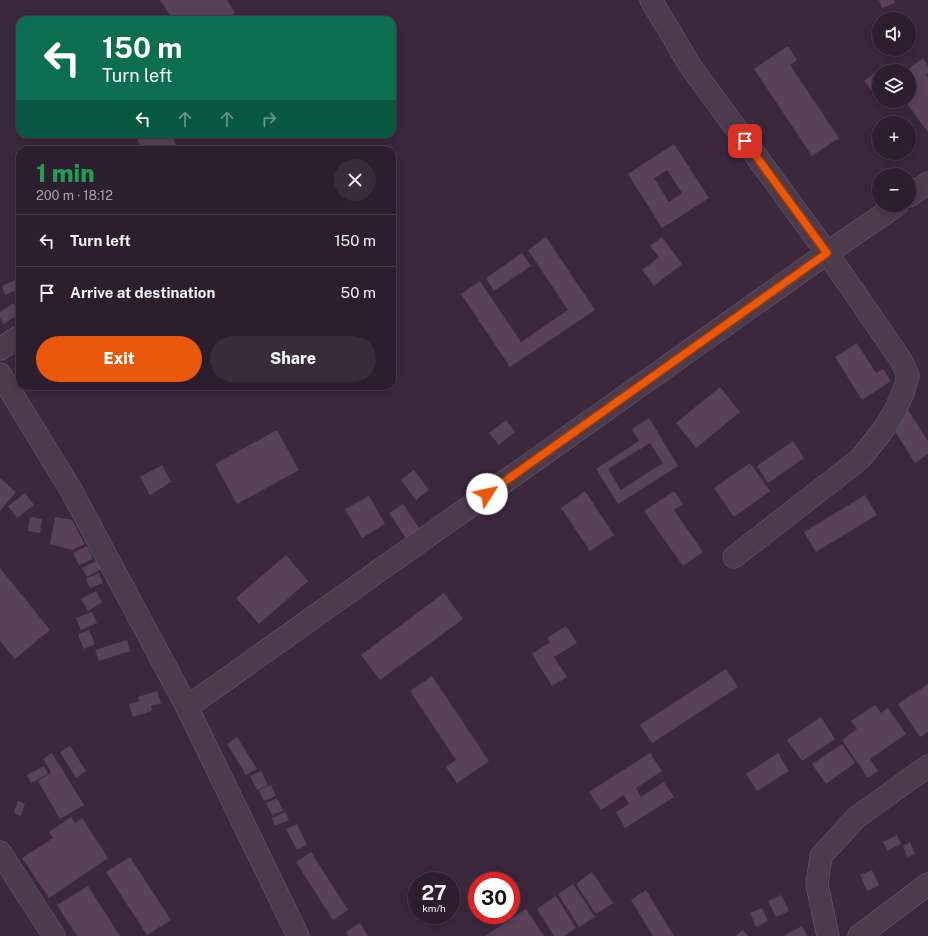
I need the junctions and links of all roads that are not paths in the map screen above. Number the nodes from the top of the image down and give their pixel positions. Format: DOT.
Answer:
graph roads {
  1 [pos="651,0"];
  2 [pos="928,183"];
  3 [pos="916,191"];
  4 [pos="887,212"];
  5 [pos="827,253"];
  6 [pos="16,339"];
  7 [pos="0,349"];
  8 [pos="0,374"];
  9 [pos="734,557"];
  10 [pos="187,707"];
  11 [pos="928,766"];
  12 [pos="0,852"];
  13 [pos="928,884"];
  14 [pos="54,936"];
  15 [pos="298,936"];
  16 [pos="828,936"];
  17 [pos="859,936"];
  1 -- 5 [label="street"];
  2 -- 3 [label="street"];
  4 -- 5 [label="street"];
  5 -- 9 [label="street"];
  5 -- 10 [label="street"];
  6 -- 7 [label="street"];
  8 -- 10 [label="street"];
  10 -- 15 [label="street"];
  11 -- 16 [label="street"];
  12 -- 14 [label="street"];
  13 -- 17 [label="street"];
}
